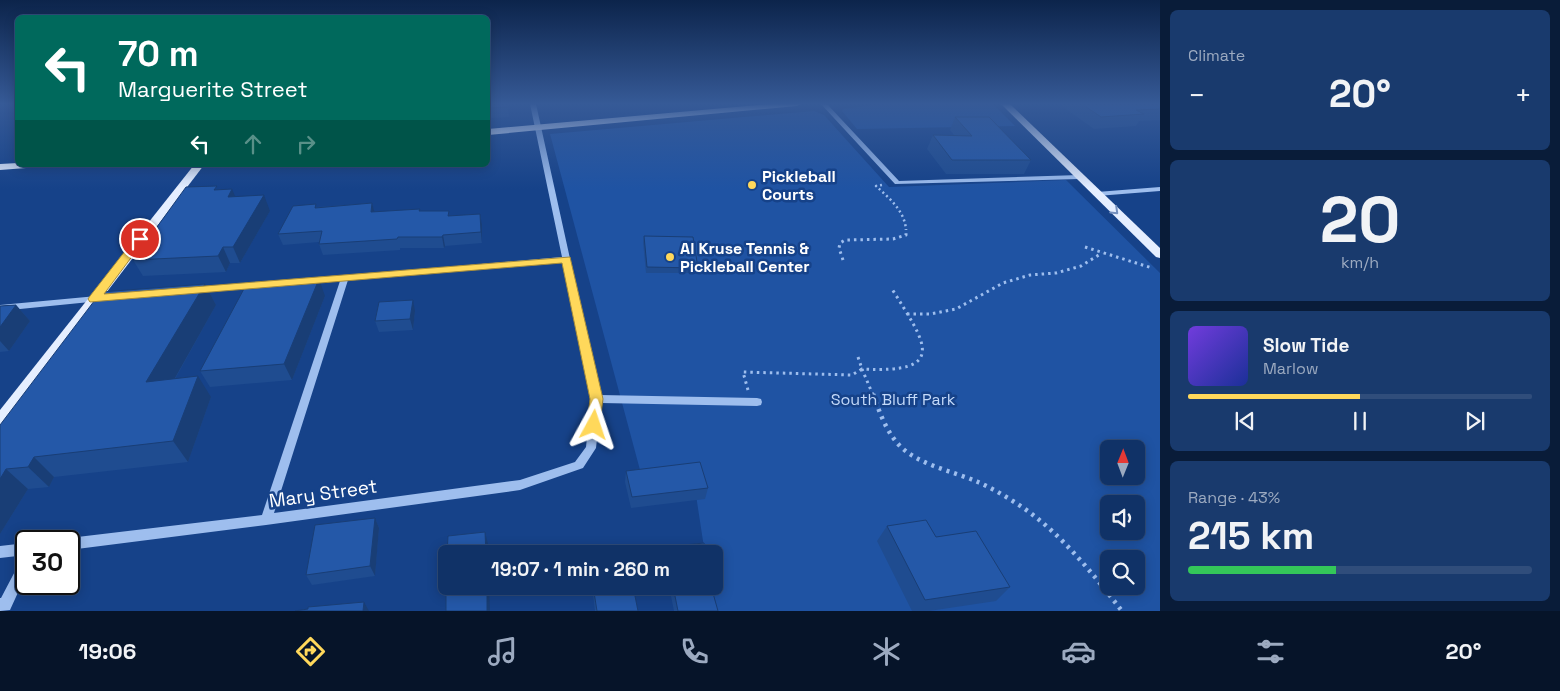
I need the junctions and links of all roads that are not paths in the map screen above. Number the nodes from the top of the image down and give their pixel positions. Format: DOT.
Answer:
graph roads {
  1 [pos="539,133"];
  2 [pos="850,133"];
  3 [pos="1035,133"];
  4 [pos="15,166"];
  5 [pos="0,167"];
  6 [pos="197,167"];
  7 [pos="1079,176"];
  8 [pos="1160,189"];
  9 [pos="1097,194"];
  10 [pos="1160,254"];
  11 [pos="566,259"];
  12 [pos="345,278"];
  13 [pos="296,282"];
  14 [pos="267,284"];
  15 [pos="248,286"];
  16 [pos="191,291"];
  17 [pos="108,298"];
  18 [pos="94,299"];
  19 [pos="241,299"];
  20 [pos="0,308"];
  21 [pos="596,399"];
  22 [pos="754,402"];
  23 [pos="0,421"];
  24 [pos="266,520"];
  25 [pos="80,543"];
  26 [pos="15,550"];
  27 [pos="0,552"];
  28 [pos="15,584"];
  29 [pos="0,606"];
  1 -- 11 [label="street"];
  2 -- 7 [label="street"];
  3 -- 7 [label="main road"];
  4 -- 5 [label="main road"];
  6 -- 18 [label="main road"];
  7 -- 9 [label="main road"];
  8 -- 9 [label="street"];
  9 -- 10 [label="main road, one-way"];
  11 -- 12 [label="street"];
  11 -- 21 [label="street"];
  12 -- 13 [label="street"];
  12 -- 24 [label="street"];
  14 -- 15 [label="street"];
  15 -- 16 [label="street"];
  15 -- 19 [label="street"];
  17 -- 18 [label="street"];
  18 -- 20 [label="street"];
  18 -- 23 [label="main road"];
  21 -- 22 [label="street"];
  21 -- 24 [label="street, Mary Street"];
  24 -- 25 [label="street, Mary Street"];
  26 -- 27 [label="street"];
  28 -- 29 [label="street"];
}
